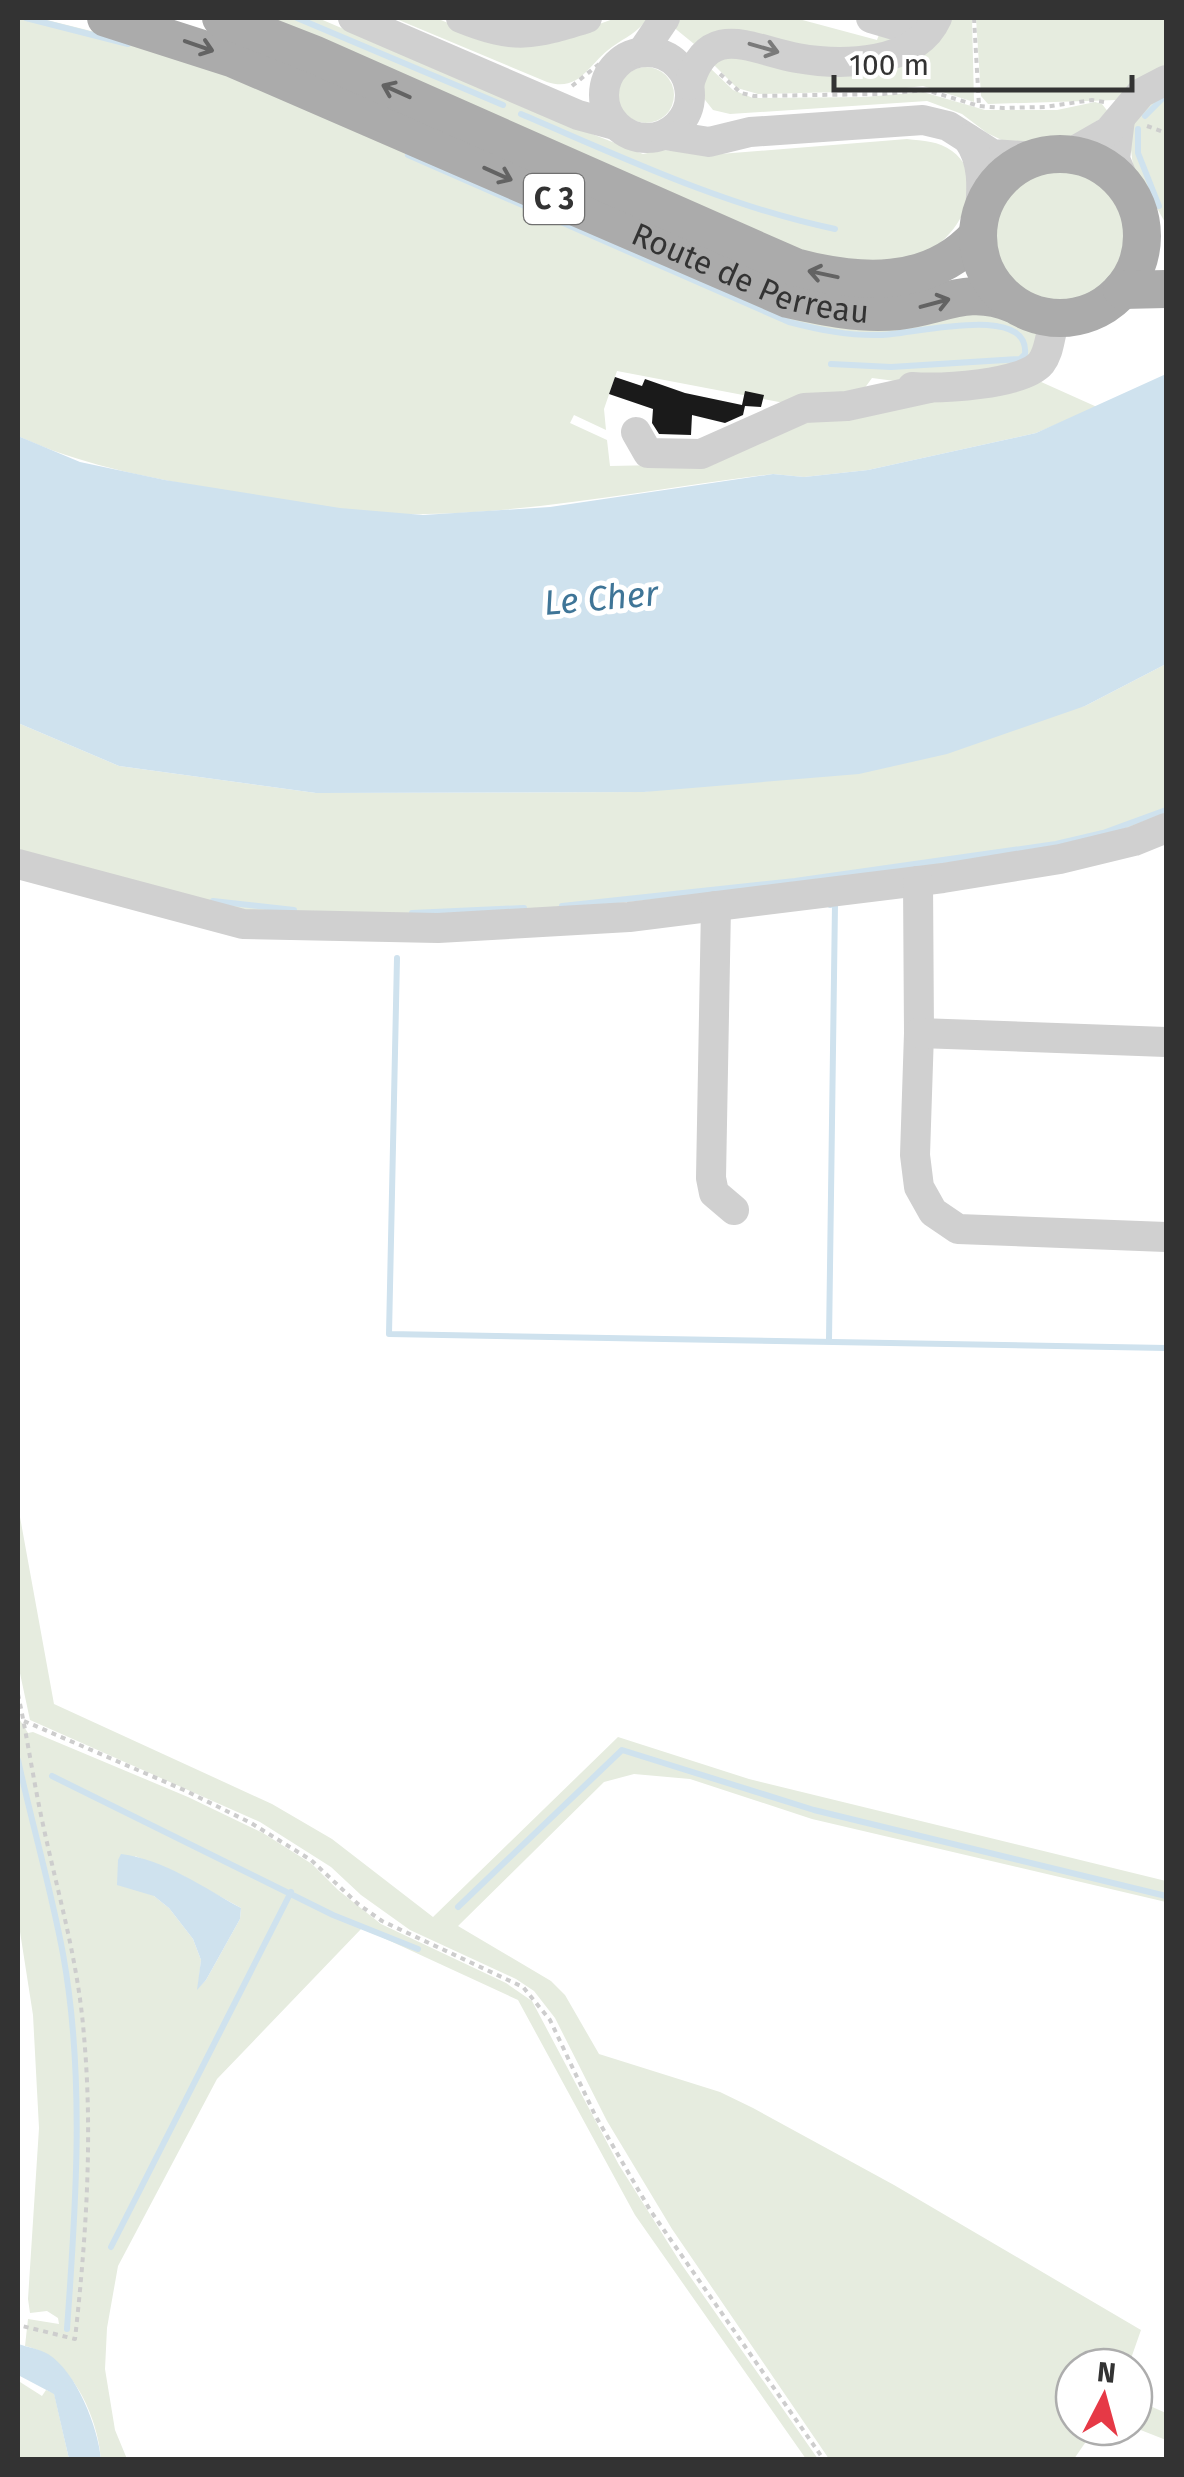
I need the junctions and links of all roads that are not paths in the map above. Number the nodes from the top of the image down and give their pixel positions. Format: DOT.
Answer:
graph roads {
  1 [pos="106,18"];
  2 [pos="222,18"];
  3 [pos="352,18"];
  4 [pos="462,18"];
  5 [pos="587,18"];
  6 [pos="665,18"];
  7 [pos="871,18"];
  8 [pos="910,18"];
  9 [pos="937,18"];
  10 [pos="642,52"];
  11 [pos="612,70"];
  12 [pos="1166,80"];
  13 [pos="690,87"];
  14 [pos="546,100"];
  15 [pos="1122,116"];
  16 [pos="615,125"];
  17 [pos="750,132"];
  18 [pos="665,135"];
  19 [pos="968,140"];
  20 [pos="1052,156"];
  21 [pos="1127,188"];
  22 [pos="979,225"];
  23 [pos="1154,240"];
  24 [pos="1166,289"];
  25 [pos="1122,290"];
  26 [pos="1013,304"];
  27 [pos="1056,318"];
  28 [pos="859,384"];
  29 [pos="928,388"];
  30 [pos="636,432"];
  31 [pos="1166,828"];
  32 [pos="18,864"];
  33 [pos="918,881"];
  34 [pos="716,906"];
  35 [pos="920,1032"];
  36 [pos="1166,1042"];
  37 [pos="734,1210"];
  38 [pos="1166,1236"];
  1 -- 26 [label="main road, Route de Perreau / C 3, one-way"];
  22 -- 2 [label="main road, Route de Perreau / C 3, one-way"];
  3 -- 14 [label="street"];
  4 -- 5 [label="street"];
  6 -- 10 [label="street"];
  7 -- 8 [label="street"];
  13 -- 9 [label="street, one-way"];
  10 -- 11 [label="street"];
  10 -- 13 [label="street"];
  11 -- 14 [label="street"];
  11 -- 16 [label="street"];
  12 -- 15 [label="street"];
  13 -- 17 [label="street"];
  13 -- 18 [label="street"];
  14 -- 16 [label="street"];
  15 -- 20 [label="street"];
  15 -- 21 [label="street"];
  16 -- 18 [label="street"];
  17 -- 18 [label="street"];
  17 -- 19 [label="street"];
  19 -- 20 [label="street"];
  19 -- 22 [label="street"];
  20 -- 21 [label="main road"];
  20 -- 22 [label="main road"];
  21 -- 23 [label="main road"];
  22 -- 26 [label="main road"];
  23 -- 25 [label="main road"];
  24 -- 25 [label="main road"];
  25 -- 27 [label="main road"];
  26 -- 27 [label="main road"];
  27 -- 29 [label="street"];
  28 -- 29 [label="street"];
  29 -- 30 [label="street"];
  31 -- 33 [label="street"];
  32 -- 34 [label="street"];
  33 -- 34 [label="street"];
  33 -- 35 [label="street"];
  34 -- 37 [label="street"];
  35 -- 36 [label="street"];
  35 -- 38 [label="street"];
}
